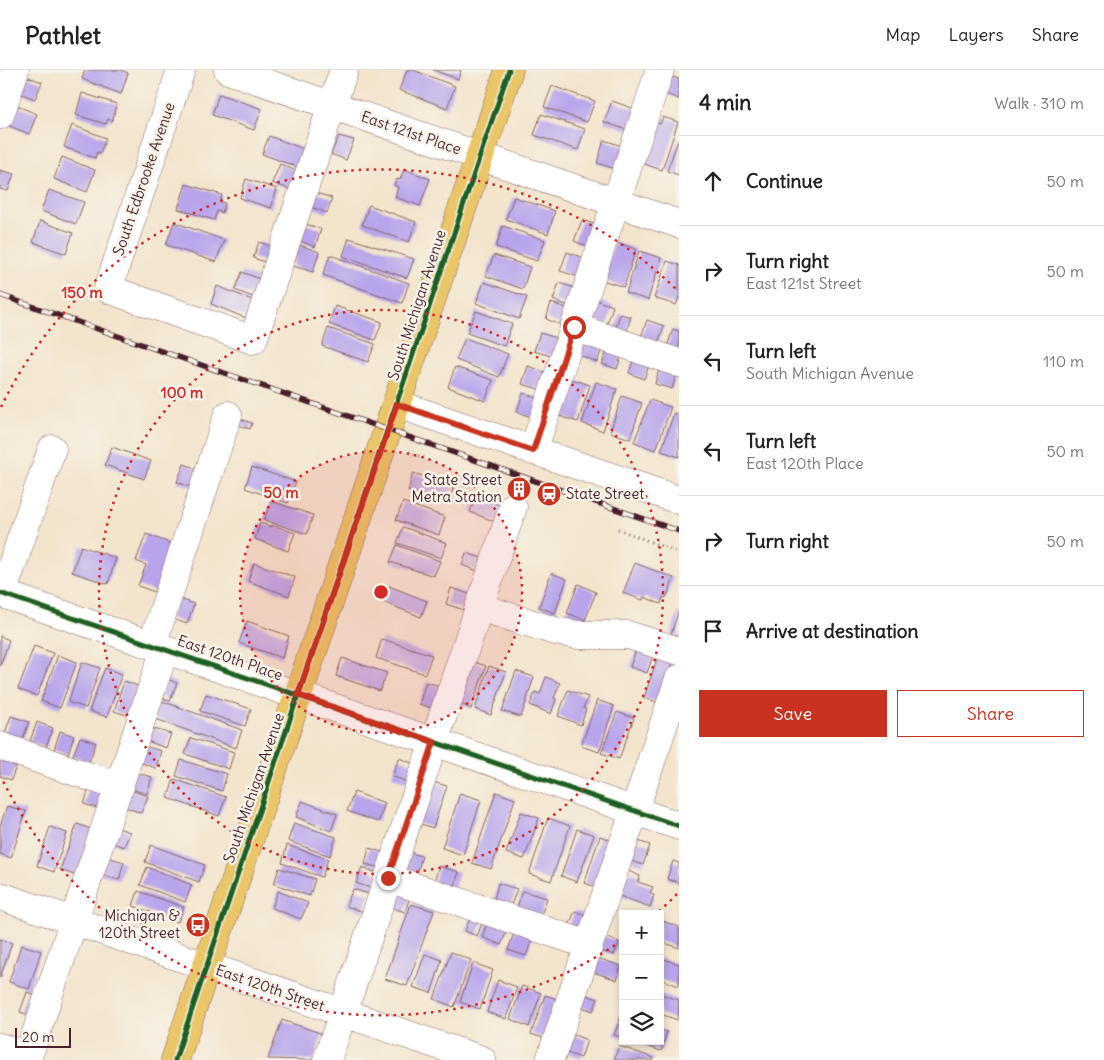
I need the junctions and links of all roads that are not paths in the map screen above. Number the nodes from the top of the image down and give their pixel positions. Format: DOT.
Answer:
graph roads {
  1 [pos="15,70"];
  2 [pos="181,70"];
  3 [pos="228,70"];
  4 [pos="344,70"];
  5 [pos="509,70"];
  6 [pos="660,70"];
  7 [pos="332,106"];
  8 [pos="0,115"];
  9 [pos="480,156"];
  10 [pos="616,203"];
  11 [pos="679,224"];
  12 [pos="574,327"];
  13 [pos="679,363"];
  14 [pos="397,404"];
  15 [pos="228,414"];
  16 [pos="52,449"];
  17 [pos="533,451"];
  18 [pos="679,500"];
  19 [pos="512,508"];
  20 [pos="1,594"];
  21 [pos="479,608"];
  22 [pos="159,647"];
  23 [pos="679,652"];
  24 [pos="679,679"];
  25 [pos="298,695"];
  26 [pos="434,742"];
  27 [pos="0,746"];
  28 [pos="120,787"];
  29 [pos="635,811"];
  30 [pos="679,826"];
  31 [pos="388,878"];
  32 [pos="0,896"];
  33 [pos="74,921"];
  34 [pos="589,945"];
  35 [pos="207,966"];
  36 [pos="343,1012"];
  37 [pos="0,1047"];
  38 [pos="27,1058"];
  39 [pos="175,1060"];
  40 [pos="327,1060"];
  41 [pos="482,1060"];
  42 [pos="550,1060"];
  1 -- 8 [label="street"];
  2 -- 7 [label="street, South Edbrooke Avenue"];
  3 -- 7 [label="street, East 121st Place"];
  4 -- 7 [label="street"];
  5 -- 9 [label="main road, South Michigan Avenue"];
  6 -- 10 [label="street"];
  7 -- 9 [label="street, East 121st Place"];
  9 -- 10 [label="street, East 121st Place"];
  9 -- 14 [label="main road, South Michigan Avenue"];
  10 -- 11 [label="street, East 121st Place"];
  10 -- 12 [label="street"];
  12 -- 13 [label="street"];
  12 -- 17 [label="street"];
  14 -- 17 [label="street"];
  14 -- 25 [label="main road, South Michigan Avenue"];
  15 -- 22 [label="street"];
  16 -- 20 [label="street"];
  17 -- 18 [label="street"];
  19 -- 21 [label="street"];
  20 -- 22 [label="street, East 120th Place"];
  21 -- 23 [label="street"];
  21 -- 26 [label="street"];
  22 -- 25 [label="street, East 120th Place"];
  22 -- 28 [label="street"];
  24 -- 29 [label="street"];
  25 -- 26 [label="street, East 120th Place"];
  25 -- 35 [label="main road, South Michigan Avenue"];
  26 -- 29 [label="street, East 120th Place"];
  26 -- 31 [label="street"];
  27 -- 28 [label="street"];
  28 -- 33 [label="street"];
  29 -- 30 [label="street, East 120th Place"];
  29 -- 34 [label="street"];
  31 -- 34 [label="street"];
  31 -- 36 [label="street"];
  32 -- 33 [label="street, East 120th Street"];
  33 -- 35 [label="street, East 120th Street"];
  33 -- 38 [label="street"];
  34 -- 42 [label="street"];
  35 -- 36 [label="street, East 120th Street"];
  35 -- 39 [label="main road, South Michigan Avenue"];
  36 -- 40 [label="street"];
  36 -- 41 [label="street, East 120th Street"];
  37 -- 38 [label="street"];
}
